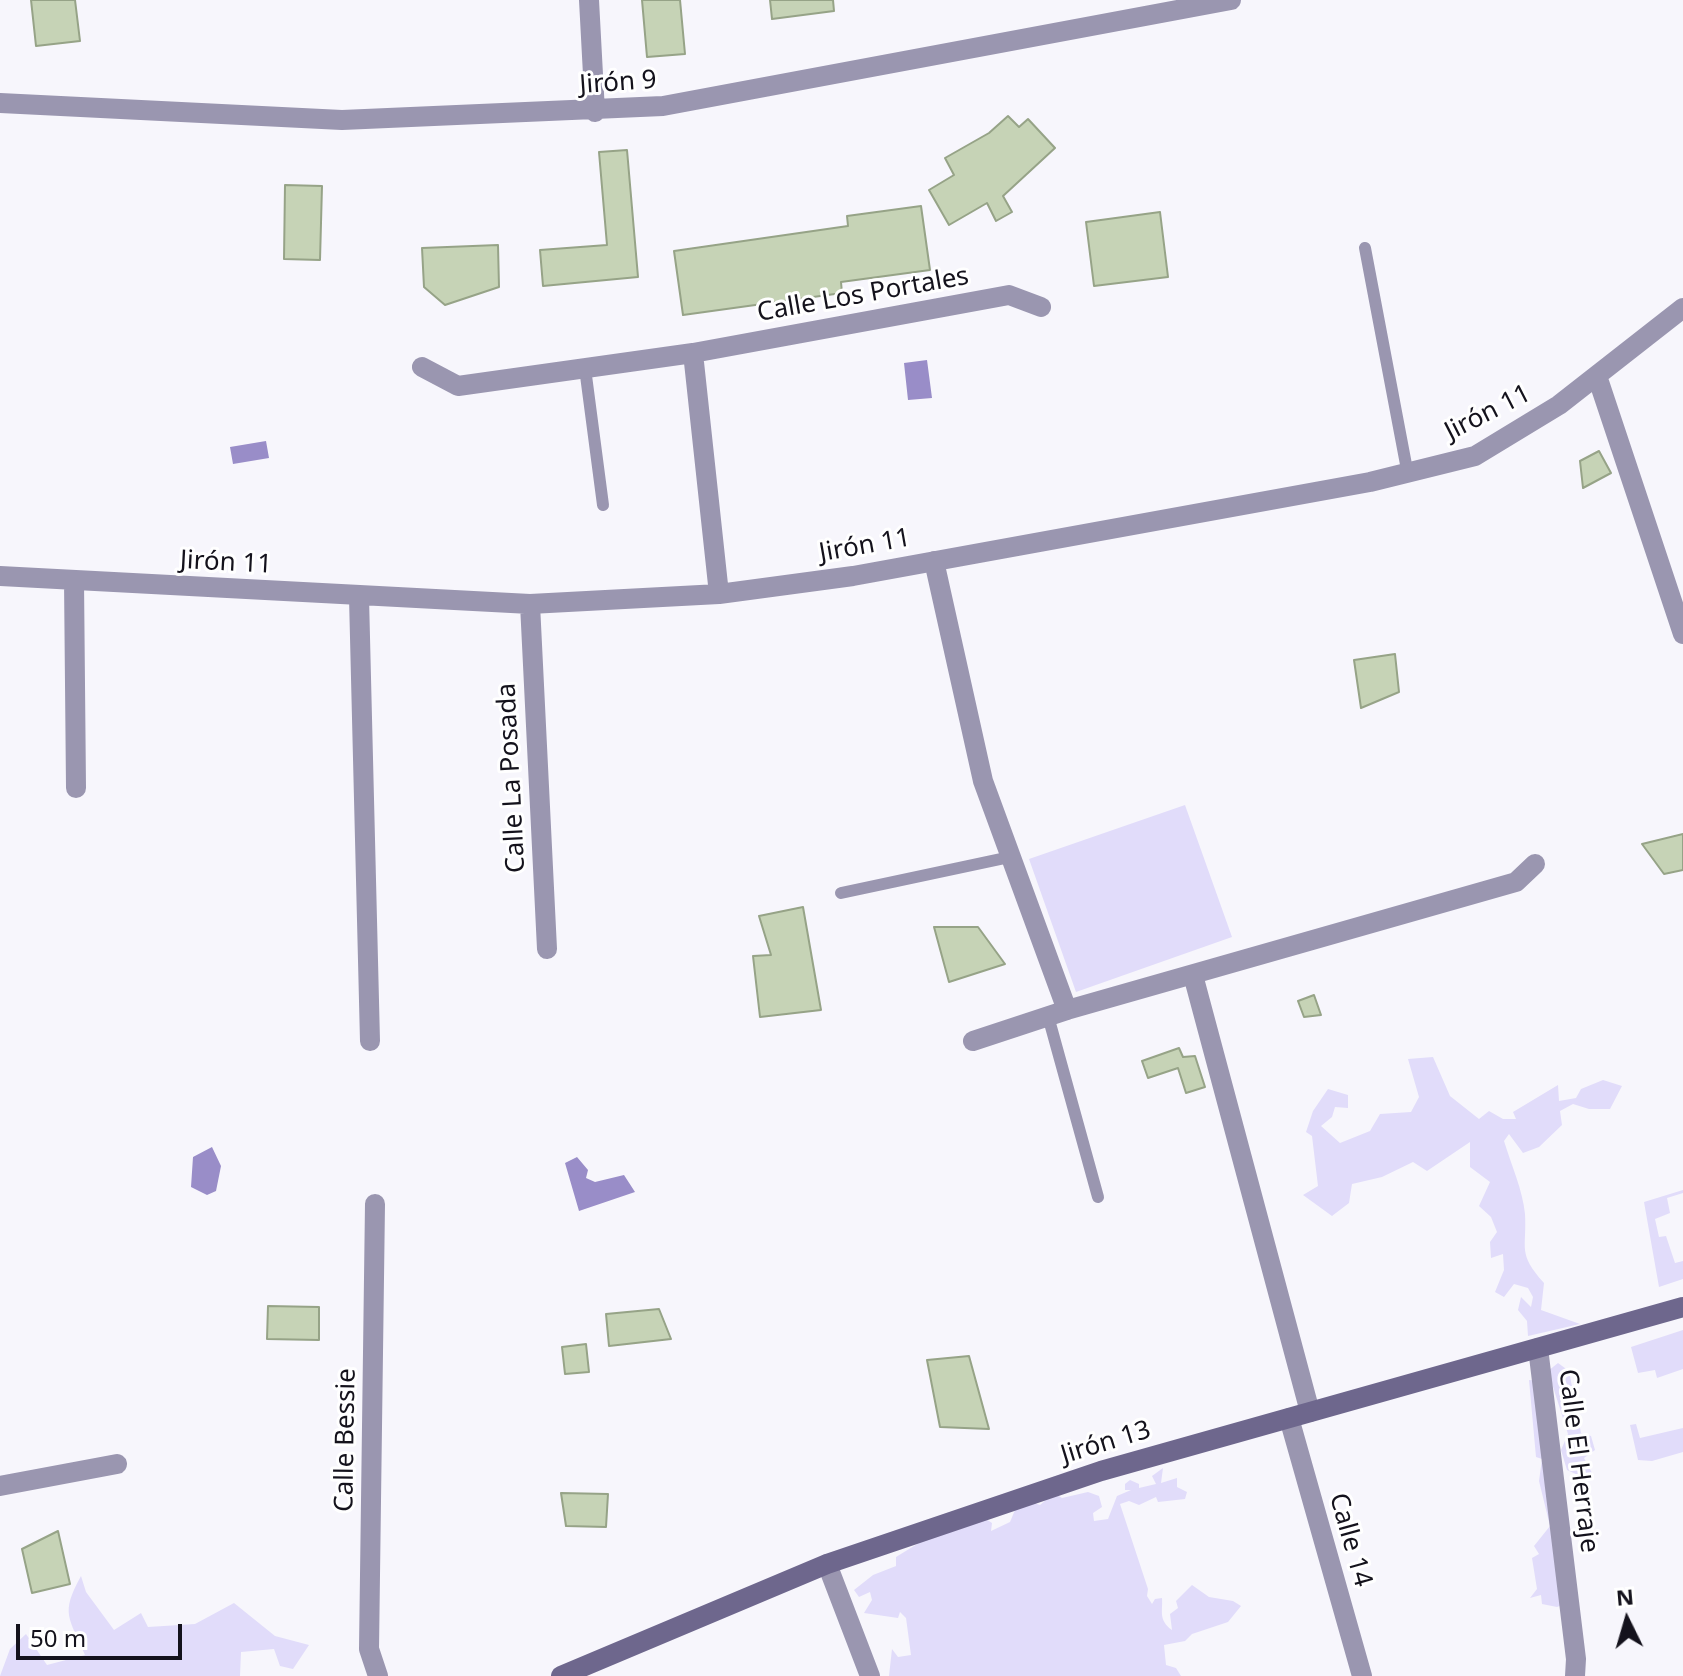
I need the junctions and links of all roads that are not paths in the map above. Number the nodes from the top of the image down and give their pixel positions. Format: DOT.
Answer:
graph roads {
  1 [pos="589,0"];
  2 [pos="1231,0"];
  3 [pos="0,103"];
  4 [pos="595,112"];
  5 [pos="1365,248"];
  6 [pos="1041,307"];
  7 [pos="1683,308"];
  8 [pos="693,353"];
  9 [pos="422,367"];
  10 [pos="585,368"];
  11 [pos="1597,376"];
  12 [pos="1408,475"];
  13 [pos="603,505"];
  14 [pos="934,561"];
  15 [pos="0,576"];
  16 [pos="74,580"];
  17 [pos="719,594"];
  18 [pos="359,597"];
  19 [pos="530,604"];
  20 [pos="1683,634"];
  21 [pos="76,788"];
  22 [pos="1010,857"];
  23 [pos="1535,864"];
  24 [pos="841,893"];
  25 [pos="547,949"];
  26 [pos="1193,975"];
  27 [pos="1057,1013"];
  28 [pos="370,1041"];
  29 [pos="973,1041"];
  30 [pos="1098,1197"];
  31 [pos="375,1204"];
  32 [pos="1683,1307"];
  33 [pos="1538,1348"];
  34 [pos="1310,1412"];
  35 [pos="1289,1418"];
  36 [pos="117,1464"];
  37 [pos="0,1486"];
  38 [pos="827,1564"];
  39 [pos="378,1676"];
  40 [pos="561,1676"];
  41 [pos="870,1676"];
  42 [pos="1362,1676"];
  43 [pos="1575,1676"];
  1 -- 4 [label="street"];
  2 -- 4 [label="street, Jirón 9"];
  3 -- 4 [label="street, Jirón 9"];
  5 -- 12 [label="lane"];
  6 -- 8 [label="street, Calle Los Portales"];
  7 -- 11 [label="street, Jirón 11"];
  8 -- 10 [label="street, Calle Los Portales"];
  8 -- 17 [label="street"];
  9 -- 10 [label="street, Calle Los Portales"];
  10 -- 13 [label="lane"];
  11 -- 12 [label="street, Jirón 11"];
  11 -- 20 [label="street"];
  12 -- 14 [label="street, Jirón 11"];
  14 -- 17 [label="street, Jirón 11"];
  14 -- 22 [label="street"];
  15 -- 16 [label="street, Jirón 11"];
  16 -- 18 [label="street, Jirón 11"];
  16 -- 21 [label="street"];
  17 -- 19 [label="street, Jirón 11"];
  18 -- 19 [label="street, Jirón 11"];
  18 -- 28 [label="street"];
  19 -- 25 [label="street, Calle La Posada"];
  22 -- 24 [label="lane"];
  22 -- 27 [label="street"];
  23 -- 26 [label="street"];
  26 -- 27 [label="street"];
  26 -- 34 [label="street"];
  27 -- 29 [label="street"];
  27 -- 30 [label="lane"];
  31 -- 39 [label="street, Calle Bessie"];
  32 -- 33 [label="street, Jirón 13"];
  33 -- 34 [label="street, Jirón 13"];
  33 -- 43 [label="street, Calle El Herraje"];
  34 -- 35 [label="street, Jirón 13"];
  35 -- 38 [label="street, Jirón 13"];
  35 -- 42 [label="street, Calle 14"];
  36 -- 37 [label="street"];
  38 -- 40 [label="street, Jirón 13"];
  38 -- 41 [label="street"];
}
